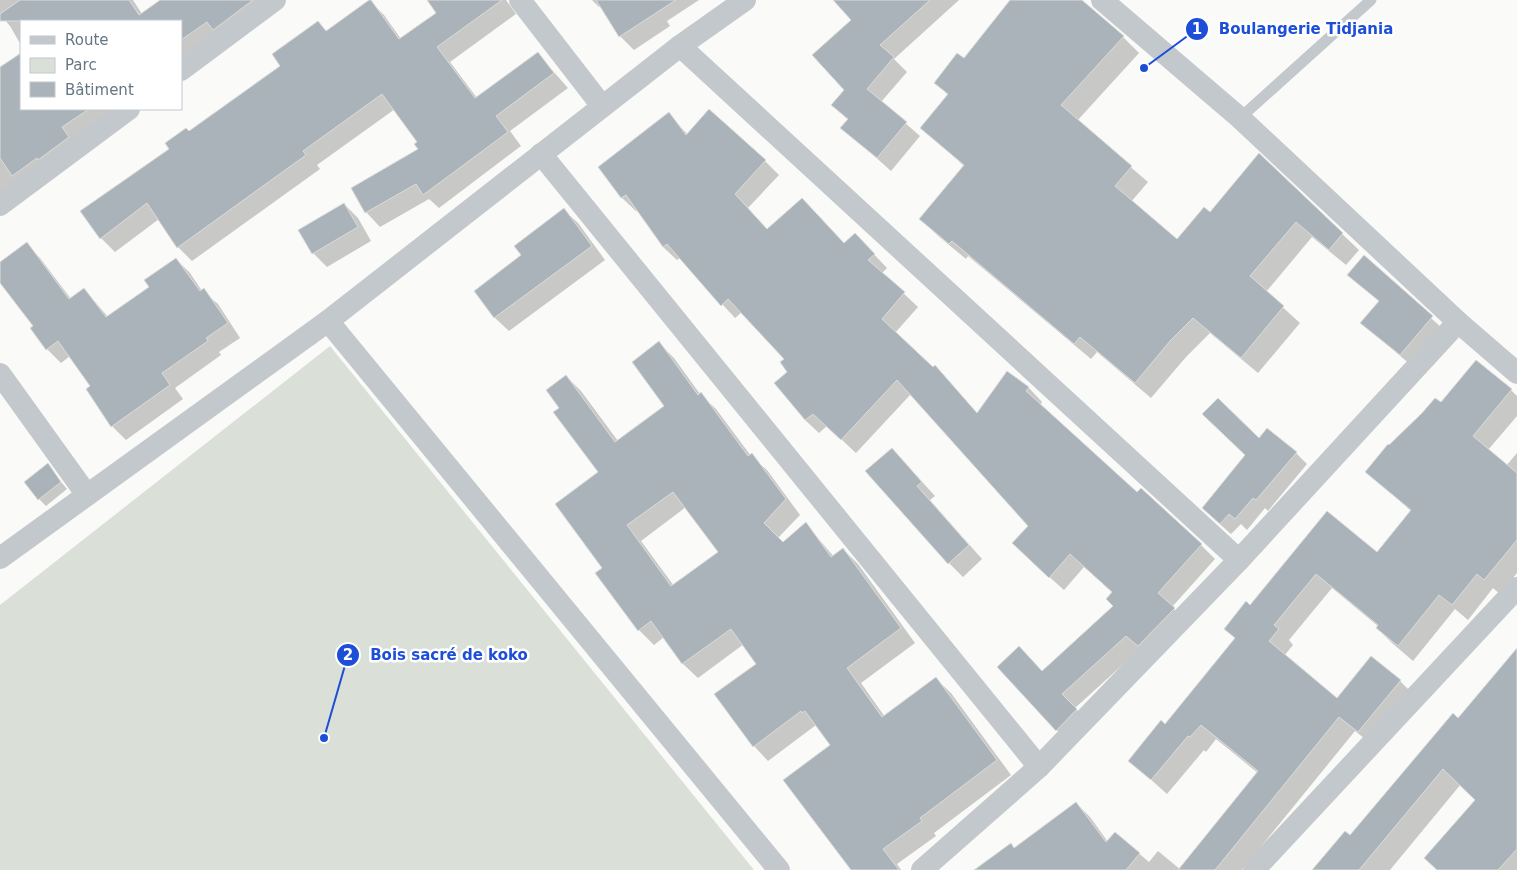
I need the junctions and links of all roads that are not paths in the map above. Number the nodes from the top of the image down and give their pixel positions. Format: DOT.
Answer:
graph roads {
  1 [pos="275,0"];
  2 [pos="520,0"];
  3 [pos="746,0"];
  4 [pos="1102,0"];
  5 [pos="1371,0"];
  6 [pos="680,46"];
  7 [pos="182,69"];
  8 [pos="602,106"];
  9 [pos="129,110"];
  10 [pos="1240,118"];
  11 [pos="541,154"];
  12 [pos="0,205"];
  13 [pos="328,321"];
  14 [pos="1458,322"];
  15 [pos="1517,373"];
  16 [pos="0,374"];
  17 [pos="87,495"];
  18 [pos="0,558"];
  19 [pos="1239,560"];
  20 [pos="1517,588"];
  21 [pos="1039,767"];
  22 [pos="779,870"];
  23 [pos="922,870"];
  24 [pos="1254,870"];
  1 -- 7 [label="street"];
  2 -- 8 [label="street"];
  3 -- 6 [label="street"];
  4 -- 10 [label="street"];
  5 -- 10 [label="lane"];
  6 -- 8 [label="street"];
  6 -- 19 [label="street"];
  8 -- 11 [label="street"];
  9 -- 12 [label="street"];
  10 -- 14 [label="street"];
  11 -- 13 [label="street"];
  11 -- 21 [label="street"];
  13 -- 17 [label="street"];
  13 -- 22 [label="street"];
  14 -- 15 [label="street"];
  14 -- 19 [label="street"];
  16 -- 17 [label="street"];
  17 -- 18 [label="street"];
  19 -- 21 [label="street"];
  20 -- 24 [label="street"];
  21 -- 23 [label="street"];
}
